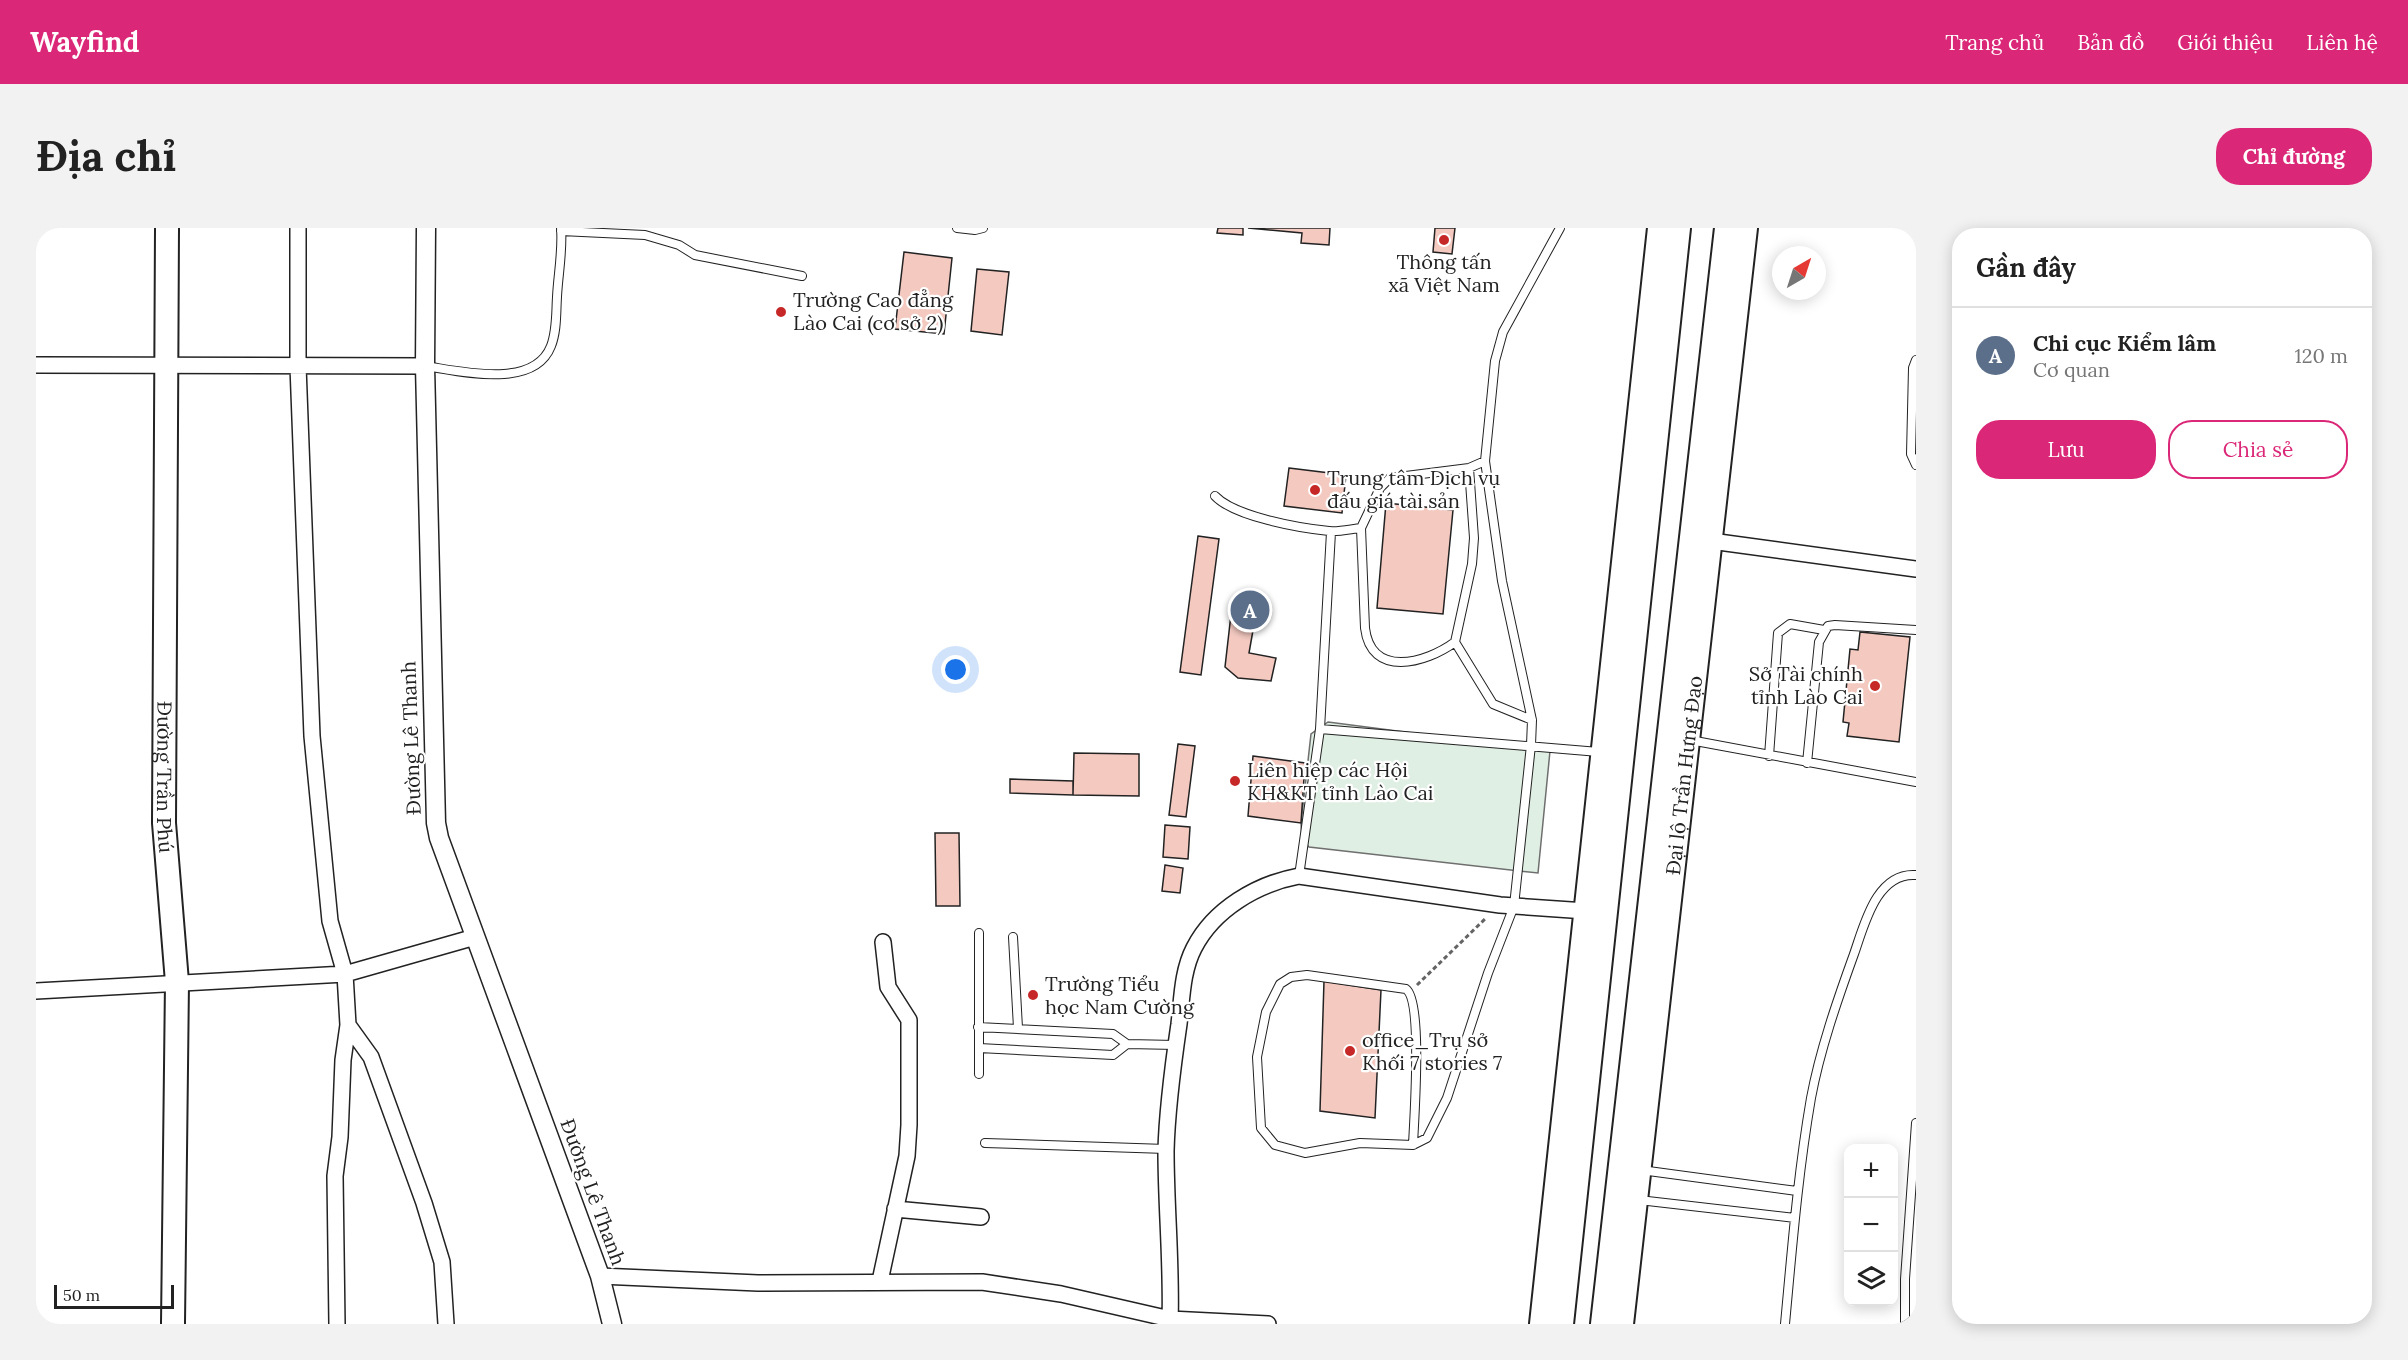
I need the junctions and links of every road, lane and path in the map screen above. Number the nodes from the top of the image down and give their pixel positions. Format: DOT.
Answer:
graph roads {
  1 [pos="166,228"];
  2 [pos="298,228"];
  3 [pos="426,228"];
  4 [pos="957,228"];
  5 [pos="983,228"];
  6 [pos="1560,228"];
  7 [pos="1659,228"];
  8 [pos="1679,228"];
  9 [pos="1726,228"];
  10 [pos="1746,228"];
  11 [pos="561,230"];
  12 [pos="802,276"];
  13 [pos="1916,360"];
  14 [pos="36,365"];
  15 [pos="298,366"];
  16 [pos="425,366"];
  17 [pos="164,368"];
  18 [pos="1485,460"];
  19 [pos="1916,465"];
  20 [pos="1469,468"];
  21 [pos="1215,496"];
  22 [pos="1361,528"];
  23 [pos="1331,532"];
  24 [pos="1711,541"];
  25 [pos="1916,569"];
  26 [pos="1824,630"];
  27 [pos="1916,630"];
  28 [pos="1455,642"];
  29 [pos="1532,720"];
  30 [pos="1320,729"];
  31 [pos="1689,740"];
  32 [pos="1531,745"];
  33 [pos="1603,752"];
  34 [pos="1769,756"];
  35 [pos="1807,763"];
  36 [pos="1916,782"];
  37 [pos="1916,875"];
  38 [pos="1299,876"];
  39 [pos="1507,905"];
  40 [pos="1586,911"];
  41 [pos="979,933"];
  42 [pos="475,937"];
  43 [pos="1013,937"];
  44 [pos="883,942"];
  45 [pos="345,974"];
  46 [pos="177,982"];
  47 [pos="36,991"];
  48 [pos="1410,992"];
  49 [pos="348,1025"];
  50 [pos="978,1027"];
  51 [pos="1018,1028"];
  52 [pos="1127,1044"];
  53 [pos="1176,1045"];
  54 [pos="979,1048"];
  55 [pos="979,1074"];
  56 [pos="1916,1123"];
  57 [pos="985,1143"];
  58 [pos="1413,1145"];
  59 [pos="1166,1149"];
  60 [pos="1640,1170"];
  61 [pos="1797,1191"];
  62 [pos="1636,1200"];
  63 [pos="895,1209"];
  64 [pos="981,1217"];
  65 [pos="1795,1218"];
  66 [pos="600,1276"];
  67 [pos="880,1281"];
  68 [pos="1170,1321"];
  69 [pos="173,1324"];
  70 [pos="337,1324"];
  71 [pos="446,1324"];
  72 [pos="612,1324"];
  73 [pos="1268,1324"];
  74 [pos="1541,1324"];
  75 [pos="1562,1324"];
  76 [pos="1602,1324"];
  77 [pos="1622,1324"];
  78 [pos="1785,1324"];
  79 [pos="1905,1324"];
  1 -- 17 [label="main road, Đường Trần Phú"];
  2 -- 15 [label="street"];
  3 -- 16 [label="street, Đường Lê Thanh"];
  4 -- 5 [label="lane"];
  6 -- 18 [label="lane"];
  7 -- 33 [label="main road"];
  8 -- 75 [label="main road"];
  9 -- 76 [label="main road, Đại lộ Trần Hưng Đạo"];
  10 -- 24 [label="main road, Đại lộ Trần Hưng Đạo"];
  11 -- 12 [label="lane"];
  11 -- 16 [label="lane"];
  13 -- 19 [label="lane"];
  14 -- 17 [label="street"];
  15 -- 16 [label="street"];
  15 -- 17 [label="street"];
  15 -- 45 [label="street"];
  16 -- 42 [label="street, Đường Lê Thanh"];
  17 -- 46 [label="main road, Đường Trần Phú"];
  18 -- 20 [label="lane"];
  18 -- 29 [label="lane"];
  20 -- 22 [label="lane"];
  20 -- 28 [label="lane"];
  21 -- 23 [label="lane"];
  22 -- 23 [label="lane"];
  22 -- 28 [label="lane"];
  23 -- 30 [label="lane"];
  24 -- 25 [label="street"];
  24 -- 31 [label="main road, Đại lộ Trần Hưng Đạo"];
  26 -- 27 [label="lane"];
  26 -- 34 [label="lane"];
  26 -- 35 [label="lane"];
  28 -- 29 [label="lane"];
  29 -- 32 [label="lane"];
  30 -- 32 [label="lane"];
  30 -- 38 [label="lane"];
  31 -- 34 [label="lane"];
  31 -- 60 [label="main road, Đại lộ Trần Hưng Đạo"];
  32 -- 33 [label="lane"];
  32 -- 39 [label="lane"];
  33 -- 40 [label="main road"];
  34 -- 35 [label="lane"];
  35 -- 36 [label="lane"];
  37 -- 61 [label="lane"];
  38 -- 39 [label="street"];
  38 -- 53 [label="street"];
  39 -- 40 [label="street"];
  39 -- 48 [label="path"];
  39 -- 58 [label="lane"];
  40 -- 74 [label="main road"];
  41 -- 50 [label="lane"];
  42 -- 45 [label="street"];
  42 -- 66 [label="street, Đường Lê Thanh"];
  43 -- 51 [label="lane"];
  44 -- 63 [label="street"];
  45 -- 46 [label="street"];
  45 -- 49 [label="street"];
  46 -- 47 [label="street"];
  46 -- 69 [label="main road, Đường Trần Phú"];
  48 -- 58 [label="lane"];
  48 -- 58 [label="lane"];
  49 -- 70 [label="street"];
  49 -- 71 [label="street"];
  50 -- 51 [label="lane"];
  50 -- 54 [label="lane"];
  51 -- 52 [label="lane"];
  52 -- 53 [label="lane"];
  52 -- 54 [label="lane"];
  53 -- 59 [label="street"];
  54 -- 55 [label="lane"];
  56 -- 79 [label="lane"];
  57 -- 59 [label="lane"];
  59 -- 68 [label="street"];
  60 -- 61 [label="lane"];
  60 -- 62 [label="main road, Đại lộ Trần Hưng Đạo"];
  61 -- 65 [label="lane"];
  62 -- 65 [label="lane"];
  62 -- 77 [label="main road, Đại lộ Trần Hưng Đạo"];
  63 -- 64 [label="street"];
  63 -- 67 [label="street"];
  65 -- 78 [label="lane"];
  66 -- 67 [label="street"];
  66 -- 72 [label="street, Đường Lê Thanh"];
  67 -- 68 [label="street"];
  68 -- 73 [label="street"];
}
